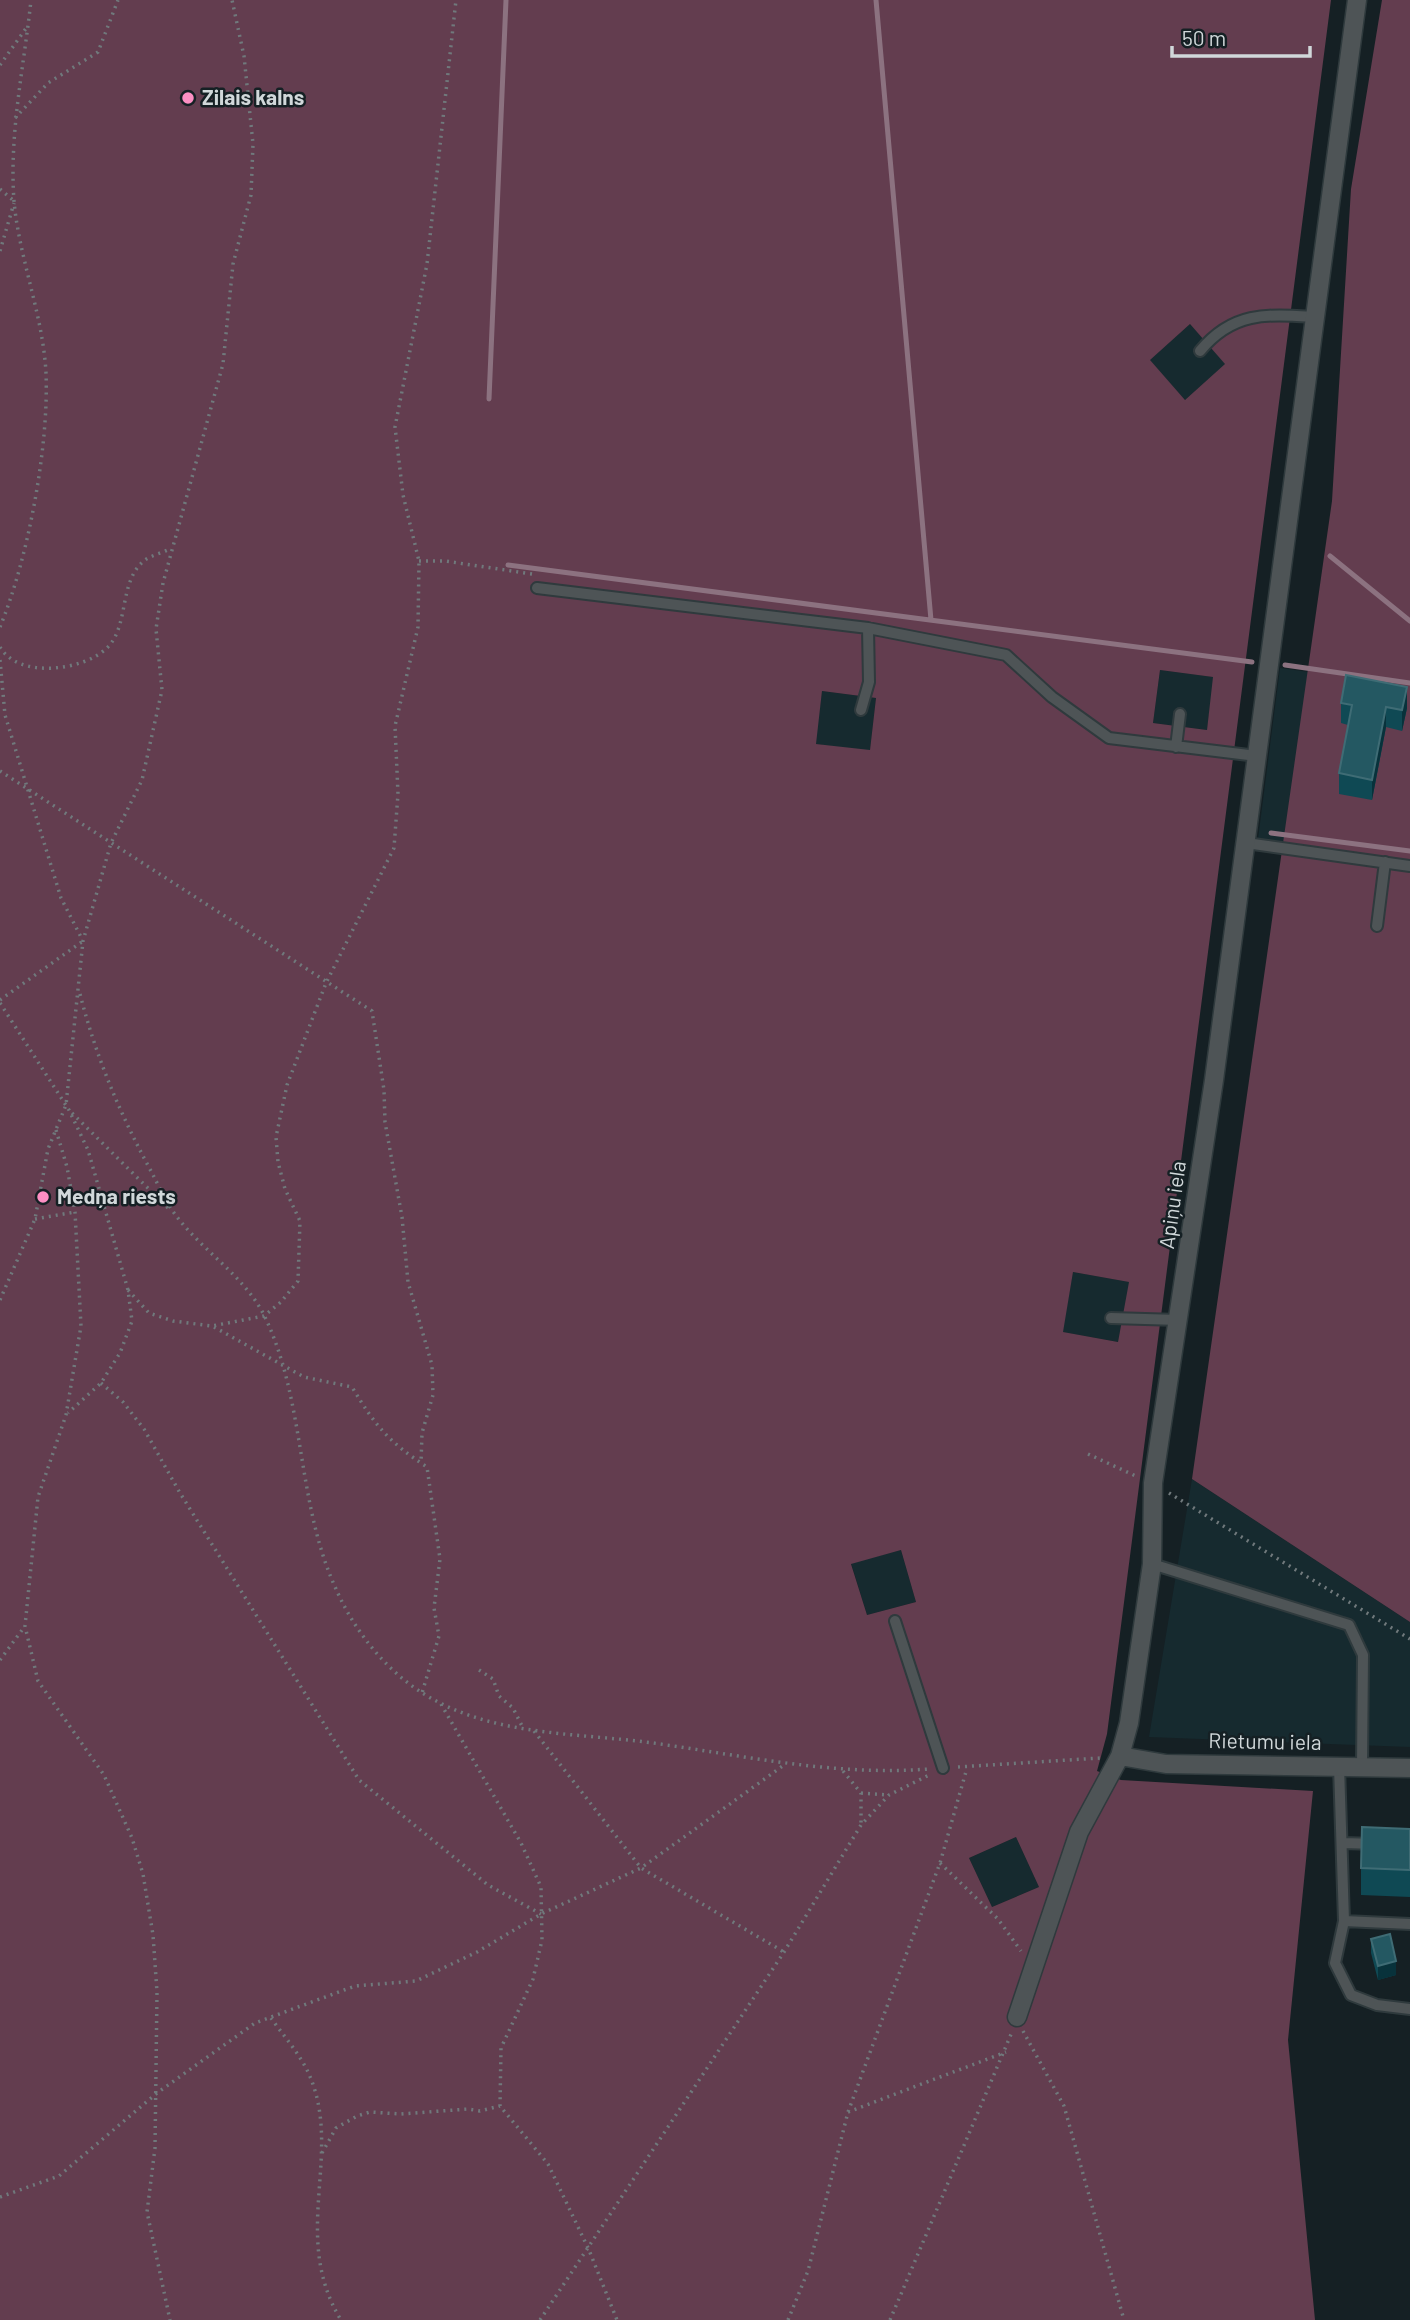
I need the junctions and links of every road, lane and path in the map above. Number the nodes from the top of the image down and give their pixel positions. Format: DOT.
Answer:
graph roads {
  1 [pos="31,0"];
  2 [pos="118,0"];
  3 [pos="232,0"];
  4 [pos="456,0"];
  5 [pos="1357,0"];
  6 [pos="28,25"];
  7 [pos="0,65"];
  8 [pos="15,118"];
  9 [pos="0,189"];
  10 [pos="14,201"];
  11 [pos="0,251"];
  12 [pos="1314,317"];
  13 [pos="1200,351"];
  14 [pos="171,549"];
  15 [pos="419,561"];
  16 [pos="537,588"];
  17 [pos="555,590"];
  18 [pos="0,627"];
  19 [pos="868,628"];
  20 [pos="0,647"];
  21 [pos="0,660"];
  22 [pos="861,710"];
  23 [pos="1180,713"];
  24 [pos="1176,747"];
  25 [pos="1257,756"];
  26 [pos="0,771"];
  27 [pos="29,790"];
  28 [pos="111,842"];
  29 [pos="1246,843"];
  30 [pos="1385,862"];
  31 [pos="1410,866"];
  32 [pos="1377,926"];
  33 [pos="83,941"];
  34 [pos="326,983"];
  35 [pos="80,994"];
  36 [pos="0,1002"];
  37 [pos="68,1107"];
  38 [pos="56,1129"];
  39 [pos="75,1212"];
  40 [pos="175,1215"];
  41 [pos="35,1219"];
  42 [pos="128,1290"];
  43 [pos="0,1300"];
  44 [pos="264,1316"];
  45 [pos="1111,1318"];
  46 [pos="1179,1320"];
  47 [pos="212,1326"];
  48 [pos="285,1368"];
  49 [pos="100,1384"];
  50 [pos="66,1415"];
  51 [pos="1088,1454"];
  52 [pos="421,1463"];
  53 [pos="1153,1483"];
  54 [pos="1152,1564"];
  55 [pos="895,1621"];
  56 [pos="26,1626"];
  57 [pos="1410,1639"];
  58 [pos="0,1660"];
  59 [pos="479,1670"];
  60 [pos="422,1693"];
  61 [pos="440,1702"];
  62 [pos="523,1728"];
  63 [pos="534,1731"];
  64 [pos="1120,1756"];
  65 [pos="784,1765"];
  66 [pos="1339,1766"];
  67 [pos="1362,1766"];
  68 [pos="943,1768"];
  69 [pos="967,1768"];
  70 [pos="1410,1768"];
  71 [pos="844,1771"];
  72 [pos="861,1793"];
  73 [pos="889,1795"];
  74 [pos="861,1825"];
  75 [pos="1343,1843"];
  76 [pos="1383,1844"];
  77 [pos="940,1863"];
  78 [pos="641,1868"];
  79 [pos="541,1914"];
  80 [pos="1344,1921"];
  81 [pos="1410,1924"];
  82 [pos="784,1952"];
  83 [pos="1034,1969"];
  84 [pos="1410,2009"];
  85 [pos="1017,2017"];
  86 [pos="271,2018"];
  87 [pos="1006,2052"];
  88 [pos="156,2093"];
  89 [pos="500,2106"];
  90 [pos="848,2112"];
  91 [pos="321,2155"];
  92 [pos="0,2197"];
  93 [pos="589,2250"];
  94 [pos="170,2320"];
  95 [pos="341,2320"];
  96 [pos="540,2320"];
  97 [pos="617,2320"];
  98 [pos="788,2320"];
  99 [pos="890,2320"];
  100 [pos="1124,2320"];
  1 -- 6 [label="path"];
  2 -- 8 [label="path"];
  3 -- 14 [label="path"];
  4 -- 15 [label="path"];
  5 -- 12 [label="street, Apiņu iela"];
  6 -- 7 [label="path"];
  6 -- 8 [label="path"];
  8 -- 10 [label="path"];
  9 -- 10 [label="path"];
  10 -- 11 [label="path"];
  10 -- 18 [label="path"];
  12 -- 13 [label="lane"];
  12 -- 25 [label="street, Apiņu iela"];
  14 -- 20 [label="path"];
  14 -- 28 [label="path"];
  15 -- 17 [label="path"];
  15 -- 34 [label="path"];
  16 -- 17 [label="lane"];
  17 -- 19 [label="lane"];
  19 -- 22 [label="lane"];
  19 -- 24 [label="lane"];
  21 -- 27 [label="path"];
  23 -- 24 [label="lane"];
  24 -- 25 [label="lane"];
  25 -- 29 [label="street, Apiņu iela"];
  26 -- 27 [label="path"];
  27 -- 28 [label="path"];
  27 -- 33 [label="path"];
  28 -- 33 [label="path"];
  28 -- 34 [label="path"];
  29 -- 30 [label="lane"];
  29 -- 46 [label="street, Apiņu iela"];
  30 -- 31 [label="lane"];
  30 -- 32 [label="lane"];
  33 -- 35 [label="path"];
  33 -- 36 [label="path"];
  34 -- 44 [label="path"];
  34 -- 52 [label="path"];
  35 -- 37 [label="path"];
  35 -- 40 [label="path"];
  36 -- 37 [label="path"];
  37 -- 38 [label="path"];
  37 -- 40 [label="path"];
  37 -- 42 [label="path"];
  38 -- 39 [label="path"];
  38 -- 41 [label="path"];
  39 -- 41 [label="path"];
  39 -- 50 [label="path"];
  40 -- 44 [label="path"];
  41 -- 43 [label="path"];
  42 -- 47 [label="path"];
  42 -- 49 [label="path"];
  44 -- 47 [label="path"];
  44 -- 48 [label="path"];
  45 -- 46 [label="lane"];
  46 -- 53 [label="street, Apiņu iela"];
  47 -- 48 [label="path"];
  48 -- 52 [label="path"];
  48 -- 60 [label="path"];
  49 -- 50 [label="path"];
  49 -- 79 [label="path"];
  50 -- 56 [label="path"];
  51 -- 53 [label="path"];
  52 -- 60 [label="path"];
  53 -- 54 [label="street, Apiņu iela"];
  53 -- 57 [label="path"];
  54 -- 64 [label="street, Apiņu iela"];
  54 -- 67 [label="lane"];
  55 -- 68 [label="lane"];
  56 -- 58 [label="path"];
  56 -- 88 [label="path"];
  59 -- 62 [label="path"];
  60 -- 61 [label="path"];
  61 -- 62 [label="path"];
  61 -- 79 [label="path"];
  62 -- 63 [label="path"];
  63 -- 65 [label="path"];
  63 -- 78 [label="path"];
  64 -- 66 [label="street, Rietumu iela"];
  64 -- 69 [label="path"];
  64 -- 83 [label="street, Apiņu iela"];
  65 -- 71 [label="path"];
  65 -- 78 [label="path"];
  66 -- 67 [label="street, Rietumu iela"];
  66 -- 75 [label="lane"];
  67 -- 70 [label="street, Rietumu iela"];
  68 -- 69 [label="path"];
  68 -- 71 [label="path"];
  68 -- 73 [label="path"];
  69 -- 77 [label="path"];
  71 -- 72 [label="path"];
  72 -- 73 [label="path"];
  72 -- 74 [label="path"];
  73 -- 74 [label="path"];
  74 -- 82 [label="path"];
  75 -- 76 [label="lane"];
  75 -- 80 [label="lane"];
  77 -- 83 [label="path"];
  77 -- 90 [label="path"];
  78 -- 79 [label="path"];
  78 -- 82 [label="path"];
  79 -- 86 [label="path"];
  79 -- 89 [label="path"];
  80 -- 81 [label="lane"];
  80 -- 84 [label="lane"];
  82 -- 93 [label="path"];
  83 -- 85 [label="street, Apiņu iela"];
  85 -- 87 [label="path"];
  85 -- 100 [label="path"];
  86 -- 88 [label="path"];
  86 -- 91 [label="path"];
  87 -- 90 [label="path"];
  87 -- 99 [label="path"];
  88 -- 92 [label="path"];
  88 -- 94 [label="path"];
  89 -- 91 [label="path"];
  89 -- 93 [label="path"];
  90 -- 98 [label="path"];
  91 -- 95 [label="path"];
  93 -- 96 [label="path"];
  93 -- 97 [label="path"];
}
